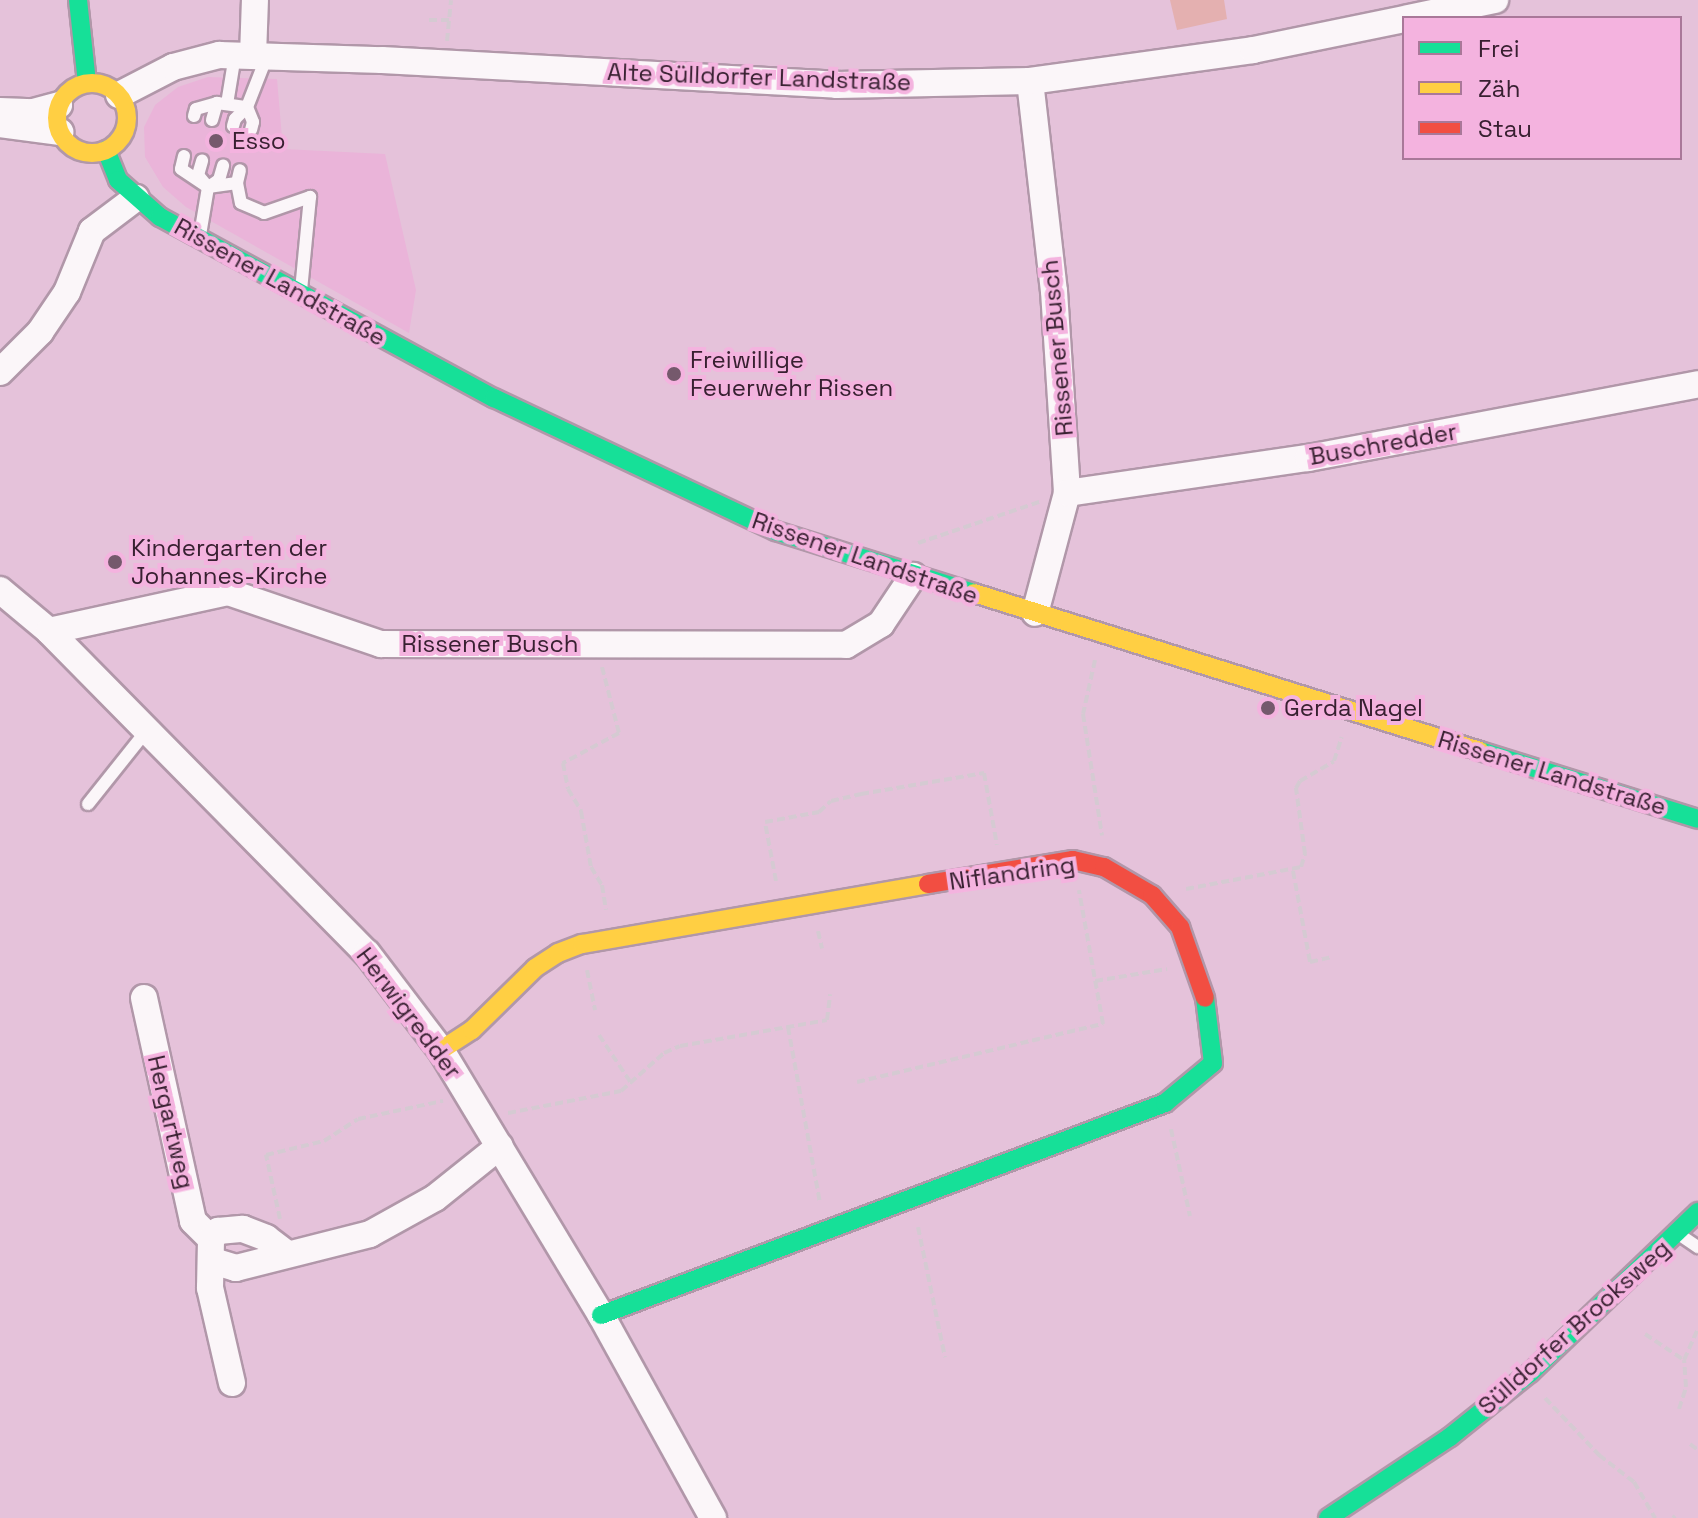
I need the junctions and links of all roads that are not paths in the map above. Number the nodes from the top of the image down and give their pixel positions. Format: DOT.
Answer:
graph roads {
  1 [pos="78,0"];
  2 [pos="255,0"];
  3 [pos="1495,0"];
  4 [pos="1416,16"];
  5 [pos="1402,19"];
  6 [pos="252,56"];
  7 [pos="1030,81"];
  8 [pos="87,83"];
  9 [pos="119,95"];
  10 [pos="222,103"];
  11 [pos="59,105"];
  12 [pos="247,107"];
  13 [pos="0,111"];
  14 [pos="194,116"];
  15 [pos="212,120"];
  16 [pos="0,124"];
  17 [pos="233,126"];
  18 [pos="251,130"];
  19 [pos="60,132"];
  20 [pos="106,150"];
  21 [pos="184,156"];
  22 [pos="202,161"];
  23 [pos="223,166"];
  24 [pos="208,187"];
  25 [pos="136,198"];
  26 [pos="200,238"];
  27 [pos="301,293"];
  28 [pos="0,372"];
  29 [pos="1698,384"];
  30 [pos="1067,493"];
  31 [pos="906,573"];
  32 [pos="0,590"];
  33 [pos="1035,613"];
  34 [pos="49,631"];
  35 [pos="147,730"];
  36 [pos="88,804"];
  37 [pos="1698,819"];
  38 [pos="144,998"];
  39 [pos="441,1050"];
  40 [pos="493,1136"];
  41 [pos="1698,1212"];
  42 [pos="1677,1233"];
  43 [pos="1698,1247"];
  44 [pos="212,1250"];
  45 [pos="287,1254"];
  46 [pos="601,1315"];
  47 [pos="232,1383"];
  48 [pos="713,1518"];
  49 [pos="1328,1518"];
  1 -- 8 [label="street"];
  2 -- 6 [label="street"];
  3 -- 4 [label="street, Alte Sülldorfer Landstraße"];
  5 -- 7 [label="street, Alte Sülldorfer Landstraße"];
  6 -- 7 [label="street, Alte Sülldorfer Landstraße"];
  6 -- 9 [label="street, Alte Sülldorfer Landstraße"];
  6 -- 10 [label="lane"];
  6 -- 12 [label="lane"];
  7 -- 30 [label="street, Rissener Busch"];
  8 -- 9 [label="street"];
  8 -- 11 [label="street"];
  9 -- 20 [label="street"];
  10 -- 12 [label="lane"];
  10 -- 14 [label="lane"];
  10 -- 15 [label="lane"];
  11 -- 13 [label="street"];
  11 -- 19 [label="street"];
  12 -- 17 [label="lane"];
  12 -- 18 [label="lane"];
  16 -- 19 [label="street"];
  19 -- 20 [label="street"];
  20 -- 25 [label="street, Rissener Landstraße"];
  21 -- 24 [label="lane"];
  22 -- 24 [label="lane"];
  23 -- 24 [label="lane"];
  24 -- 26 [label="lane"];
  24 -- 27 [label="lane"];
  25 -- 26 [label="street, Rissener Landstraße"];
  25 -- 28 [label="street"];
  26 -- 27 [label="street, Rissener Landstraße"];
  27 -- 31 [label="street, Rissener Landstraße"];
  29 -- 30 [label="street, Buschredder"];
  30 -- 33 [label="street, Rissener Busch"];
  31 -- 33 [label="street, Rissener Landstraße"];
  31 -- 34 [label="street, Rissener Busch"];
  32 -- 34 [label="street, Herwigredder"];
  33 -- 37 [label="street, Rissener Landstraße"];
  34 -- 35 [label="street, Herwigredder"];
  35 -- 36 [label="lane"];
  35 -- 39 [label="street, Herwigredder"];
  38 -- 44 [label="street, Hergartweg"];
  39 -- 40 [label="street, Herwigredder"];
  39 -- 46 [label="street, Niflandring"];
  40 -- 45 [label="street"];
  40 -- 46 [label="street, Herwigredder"];
  41 -- 42 [label="street, Sülldorfer Brooksweg"];
  42 -- 43 [label="lane"];
  42 -- 49 [label="street, Sülldorfer Brooksweg"];
  44 -- 45 [label="street"];
  44 -- 45 [label="street"];
  44 -- 47 [label="street"];
  46 -- 48 [label="street, Herwigredder"];
}
